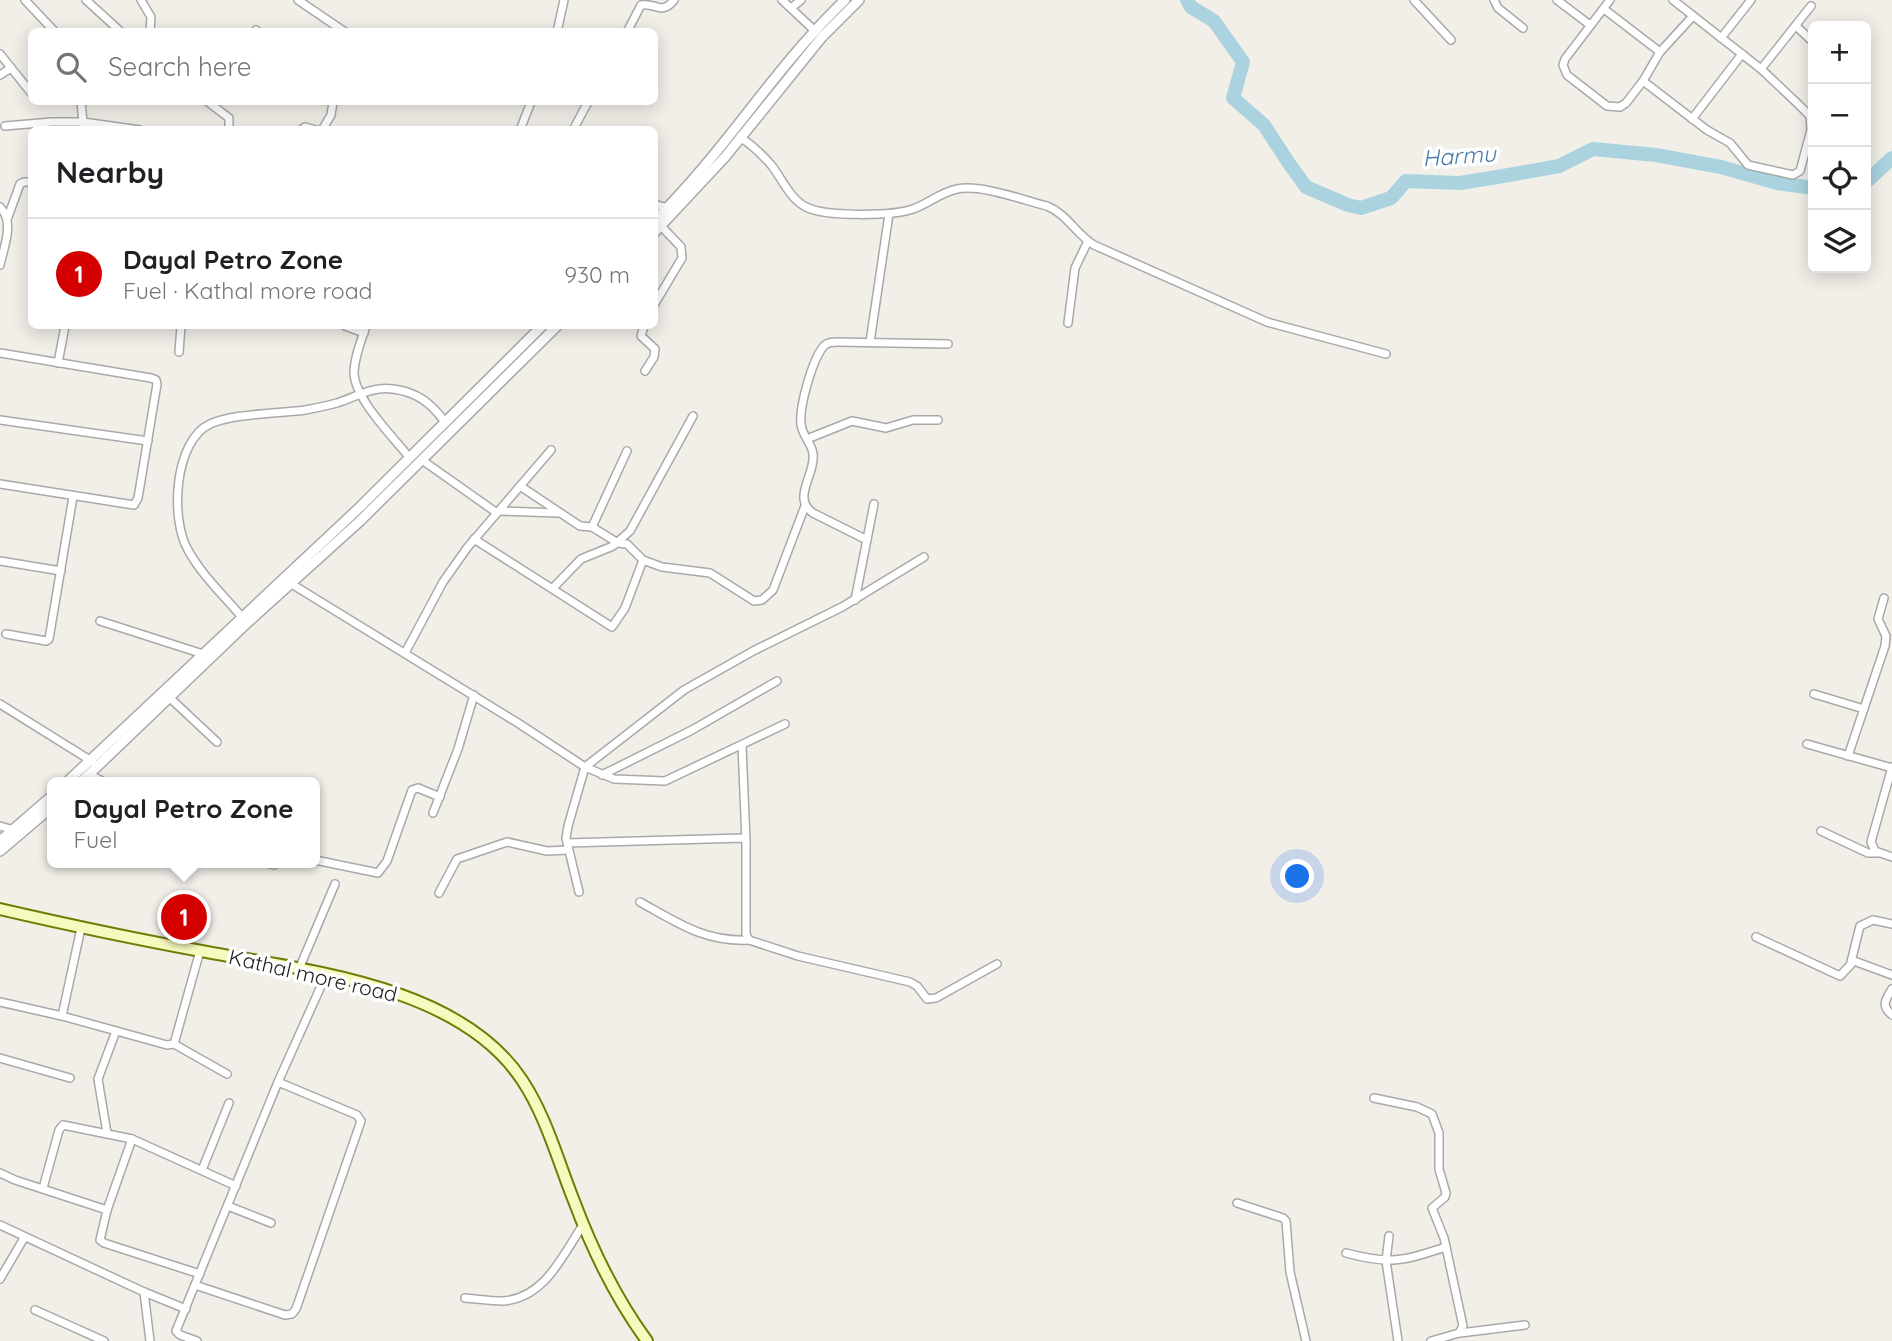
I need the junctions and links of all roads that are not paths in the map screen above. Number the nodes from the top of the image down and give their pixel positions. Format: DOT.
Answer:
graph roads {
  1 [pos="25,0"];
  2 [pos="86,0"];
  3 [pos="141,0"];
  4 [pos="298,0"];
  5 [pos="565,0"];
  6 [pos="674,0"];
  7 [pos="782,0"];
  8 [pos="801,0"];
  9 [pos="845,0"];
  10 [pos="859,0"];
  11 [pos="1414,0"];
  12 [pos="1494,0"];
  13 [pos="1557,0"];
  14 [pos="1610,0"];
  15 [pos="1751,0"];
  16 [pos="1676,1"];
  17 [pos="1811,6"];
  18 [pos="791,8"];
  19 [pos="1604,9"];
  20 [pos="1693,16"];
  21 [pos="1590,25"];
  22 [pos="1796,26"];
  23 [pos="51,28"];
  24 [pos="117,28"];
  25 [pos="150,28"];
  26 [pos="339,28"];
  27 [pos="558,28"];
  28 [pos="629,28"];
  29 [pos="1523,28"];
  30 [pos="814,30"];
  31 [pos="1808,37"];
  32 [pos="1721,38"];
  33 [pos="1451,40"];
  34 [pos="1660,52"];
  35 [pos="0,54"];
  36 [pos="1742,54"];
  37 [pos="12,68"];
  38 [pos="1762,69"];
  39 [pos="0,75"];
  40 [pos="1643,81"];
  41 [pos="28,89"];
  42 [pos="81,105"];
  43 [pos="212,105"];
  44 [pos="333,105"];
  45 [pos="530,105"];
  46 [pos="586,105"];
  47 [pos="1692,118"];
  48 [pos="5,126"];
  49 [pos="83,126"];
  50 [pos="229,126"];
  51 [pos="324,126"];
  52 [pos="522,126"];
  53 [pos="575,126"];
  54 [pos="740,137"];
  55 [pos="28,182"];
  56 [pos="658,205"];
  57 [pos="0,207"];
  58 [pos="668,208"];
  59 [pos="889,214"];
  60 [pos="8,218"];
  61 [pos="658,225"];
  62 [pos="658,226"];
  63 [pos="658,228"];
  64 [pos="1088,241"];
  65 [pos="0,265"];
  66 [pos="658,299"];
  67 [pos="1068,323"];
  68 [pos="64,329"];
  69 [pos="181,329"];
  70 [pos="365,329"];
  71 [pos="534,329"];
  72 [pos="554,329"];
  73 [pos="643,329"];
  74 [pos="870,342"];
  75 [pos="948,344"];
  76 [pos="179,352"];
  77 [pos="0,353"];
  78 [pos="1386,355"];
  79 [pos="58,363"];
  80 [pos="645,371"];
  81 [pos="360,393"];
  82 [pos="693,416"];
  83 [pos="0,420"];
  84 [pos="938,420"];
  85 [pos="445,422"];
  86 [pos="807,439"];
  87 [pos="148,441"];
  88 [pos="551,450"];
  89 [pos="627,451"];
  90 [pos="409,457"];
  91 [pos="422,460"];
  92 [pos="0,484"];
  93 [pos="520,486"];
  94 [pos="73,497"];
  95 [pos="874,504"];
  96 [pos="805,506"];
  97 [pos="498,512"];
  98 [pos="561,513"];
  99 [pos="592,527"];
  100 [pos="474,539"];
  101 [pos="867,540"];
  102 [pos="618,543"];
  103 [pos="924,557"];
  104 [pos="643,560"];
  105 [pos="0,561"];
  106 [pos="61,571"];
  107 [pos="290,583"];
  108 [pos="553,588"];
  109 [pos="1884,598"];
  110 [pos="855,600"];
  111 [pos="241,616"];
  112 [pos="100,621"];
  113 [pos="6,634"];
  114 [pos="405,653"];
  115 [pos="203,654"];
  116 [pos="777,681"];
  117 [pos="1814,694"];
  118 [pos="474,695"];
  119 [pos="170,698"];
  120 [pos="0,704"];
  121 [pos="1864,709"];
  122 [pos="785,724"];
  123 [pos="216,742"];
  124 [pos="1807,744"];
  125 [pos="742,746"];
  126 [pos="1848,756"];
  127 [pos="95,764"];
  128 [pos="585,767"];
  129 [pos="1892,767"];
  130 [pos="90,775"];
  131 [pos="602,775"];
  132 [pos="75,777"];
  133 [pos="87,777"];
  134 [pos="94,777"];
  135 [pos="440,797"];
  136 [pos="47,800"];
  137 [pos="47,811"];
  138 [pos="433,813"];
  139 [pos="0,826"];
  140 [pos="14,830"];
  141 [pos="1821,831"];
  142 [pos="0,841"];
  143 [pos="746,841"];
  144 [pos="567,847"];
  145 [pos="0,850"];
  146 [pos="1879,853"];
  147 [pos="1892,857"];
  148 [pos="320,861"];
  149 [pos="335,884"];
  150 [pos="579,892"];
  151 [pos="439,893"];
  152 [pos="640,901"];
  153 [pos="0,909"];
  154 [pos="1892,924"];
  155 [pos="81,928"];
  156 [pos="1756,937"];
  157 [pos="749,940"];
  158 [pos="200,951"];
  159 [pos="1851,962"];
  160 [pos="997,964"];
  161 [pos="299,969"];
  162 [pos="326,975"];
  163 [pos="1892,975"];
  164 [pos="1892,989"];
  165 [pos="0,1002"];
  166 [pos="1892,1014"];
  167 [pos="62,1016"];
  168 [pos="116,1031"];
  169 [pos="174,1044"];
  170 [pos="0,1058"];
  171 [pos="227,1073"];
  172 [pos="70,1078"];
  173 [pos="278,1082"];
  174 [pos="1374,1098"];
  175 [pos="229,1103"];
  176 [pos="107,1133"];
  177 [pos="132,1139"];
  178 [pos="202,1170"];
  179 [pos="0,1172"];
  180 [pos="236,1185"];
  181 [pos="43,1188"];
  182 [pos="1237,1203"];
  183 [pos="228,1206"];
  184 [pos="107,1210"];
  185 [pos="271,1223"];
  186 [pos="0,1225"];
  187 [pos="583,1225"];
  188 [pos="1390,1236"];
  189 [pos="24,1238"];
  190 [pos="1446,1247"];
  191 [pos="1346,1253"];
  192 [pos="1387,1261"];
  193 [pos="200,1274"];
  194 [pos="0,1279"];
  195 [pos="195,1285"];
  196 [pos="144,1292"];
  197 [pos="465,1298"];
  198 [pos="186,1309"];
  199 [pos="35,1310"];
  200 [pos="1525,1325"];
  201 [pos="1458,1333"];
  202 [pos="104,1341"];
  203 [pos="150,1341"];
  204 [pos="197,1341"];
  205 [pos="648,1341"];
  206 [pos="1306,1341"];
  207 [pos="1398,1341"];
  208 [pos="1431,1341"];
  1 -- 23 [label="street"];
  2 -- 24 [label="street"];
  3 -- 25 [label="street"];
  4 -- 26 [label="street"];
  5 -- 27 [label="street"];
  6 -- 28 [label="street"];
  7 -- 18 [label="street"];
  8 -- 18 [label="street"];
  9 -- 30 [label="street"];
  10 -- 54 [label="street"];
  11 -- 33 [label="street"];
  12 -- 29 [label="street"];
  13 -- 21 [label="street"];
  14 -- 19 [label="street"];
  15 -- 32 [label="street"];
  16 -- 20 [label="street"];
  17 -- 22 [label="street"];
  18 -- 30 [label="street"];
  19 -- 21 [label="street"];
  19 -- 34 [label="street"];
  20 -- 32 [label="street"];
  20 -- 34 [label="street"];
  21 -- 40 [label="street"];
  22 -- 31 [label="street"];
  22 -- 38 [label="street"];
  30 -- 58 [label="street"];
  32 -- 36 [label="street"];
  34 -- 40 [label="street"];
  35 -- 37 [label="street"];
  36 -- 38 [label="street"];
  36 -- 47 [label="street"];
  37 -- 39 [label="street"];
  37 -- 41 [label="street"];
  38 -- 47 [label="street"];
  40 -- 47 [label="street"];
  42 -- 49 [label="street"];
  43 -- 50 [label="street"];
  44 -- 51 [label="street"];
  45 -- 52 [label="street"];
  46 -- 53 [label="street"];
  48 -- 49 [label="street"];
  54 -- 59 [label="street"];
  54 -- 62 [label="street"];
  55 -- 60 [label="street"];
  56 -- 58 [label="street"];
  57 -- 60 [label="street"];
  58 -- 61 [label="street"];
  59 -- 64 [label="street"];
  59 -- 74 [label="street"];
  60 -- 65 [label="street"];
  63 -- 66 [label="street"];
  64 -- 67 [label="street"];
  64 -- 78 [label="street"];
  68 -- 79 [label="street"];
  69 -- 76 [label="street"];
  70 -- 81 [label="street"];
  71 -- 85 [label="street"];
  72 -- 91 [label="street"];
  73 -- 80 [label="street"];
  74 -- 75 [label="street"];
  74 -- 86 [label="street"];
  77 -- 79 [label="street"];
  79 -- 87 [label="street"];
  81 -- 85 [label="street"];
  81 -- 90 [label="street"];
  81 -- 111 [label="street"];
  82 -- 102 [label="street"];
  83 -- 87 [label="street"];
  84 -- 86 [label="street"];
  85 -- 90 [label="street"];
  86 -- 96 [label="street"];
  87 -- 94 [label="street"];
  88 -- 93 [label="street"];
  89 -- 99 [label="street"];
  90 -- 111 [label="street"];
  91 -- 97 [label="street"];
  91 -- 107 [label="street"];
  92 -- 94 [label="street"];
  93 -- 97 [label="street"];
  93 -- 98 [label="street"];
  94 -- 106 [label="street"];
  95 -- 101 [label="street"];
  96 -- 101 [label="street"];
  96 -- 104 [label="street"];
  97 -- 98 [label="street"];
  97 -- 100 [label="street"];
  98 -- 99 [label="street"];
  99 -- 102 [label="street"];
  100 -- 108 [label="street"];
  100 -- 114 [label="street"];
  101 -- 110 [label="street"];
  102 -- 104 [label="street"];
  102 -- 108 [label="street"];
  103 -- 110 [label="street"];
  104 -- 108 [label="street"];
  105 -- 106 [label="street"];
  106 -- 113 [label="street"];
  107 -- 114 [label="street"];
  107 -- 119 [label="street"];
  109 -- 121 [label="street"];
  110 -- 128 [label="street"];
  111 -- 115 [label="street"];
  112 -- 115 [label="street"];
  114 -- 118 [label="street"];
  115 -- 127 [label="street"];
  116 -- 131 [label="street"];
  117 -- 121 [label="street"];
  118 -- 128 [label="street"];
  118 -- 135 [label="street"];
  119 -- 123 [label="street"];
  119 -- 127 [label="street"];
  120 -- 127 [label="street"];
  121 -- 126 [label="street"];
  122 -- 125 [label="street"];
  124 -- 126 [label="street"];
  125 -- 131 [label="street"];
  125 -- 143 [label="street"];
  126 -- 129 [label="street"];
  127 -- 130 [label="street"];
  127 -- 132 [label="street"];
  128 -- 131 [label="street"];
  128 -- 144 [label="street"];
  129 -- 146 [label="street"];
  130 -- 133 [label="street"];
  130 -- 134 [label="street"];
  135 -- 138 [label="street"];
  135 -- 148 [label="street"];
  136 -- 140 [label="street"];
  137 -- 145 [label="street"];
  139 -- 140 [label="street"];
  140 -- 142 [label="street"];
  141 -- 146 [label="street"];
  143 -- 144 [label="street"];
  143 -- 157 [label="street"];
  144 -- 150 [label="street"];
  144 -- 151 [label="street"];
  146 -- 147 [label="street"];
  149 -- 161 [label="street"];
  152 -- 157 [label="street"];
  153 -- 155 [label="main road, Kathal more road"];
  154 -- 159 [label="street"];
  155 -- 158 [label="main road, Kathal more road"];
  155 -- 167 [label="street"];
  156 -- 159 [label="street"];
  157 -- 160 [label="street"];
  158 -- 161 [label="main road, Kathal more road"];
  158 -- 169 [label="street"];
  159 -- 163 [label="street"];
  161 -- 162 [label="main road, Kathal more road"];
  162 -- 173 [label="street"];
  162 -- 187 [label="main road, Kathal more road"];
  164 -- 166 [label="street"];
  165 -- 167 [label="street"];
  167 -- 168 [label="street"];
  168 -- 169 [label="street"];
  168 -- 176 [label="street"];
  169 -- 171 [label="street"];
  170 -- 172 [label="street"];
  173 -- 180 [label="street"];
  173 -- 195 [label="street"];
  174 -- 190 [label="street"];
  175 -- 178 [label="street"];
  176 -- 177 [label="street"];
  176 -- 181 [label="street"];
  177 -- 178 [label="street"];
  177 -- 184 [label="street"];
  178 -- 180 [label="street"];
  179 -- 181 [label="street"];
  180 -- 183 [label="street"];
  181 -- 184 [label="street"];
  182 -- 206 [label="street"];
  183 -- 185 [label="street"];
  183 -- 193 [label="street"];
  184 -- 193 [label="street"];
  186 -- 189 [label="street"];
  187 -- 197 [label="street"];
  187 -- 205 [label="main road, Kathal more road"];
  188 -- 192 [label="street"];
  189 -- 194 [label="street"];
  189 -- 196 [label="street"];
  190 -- 192 [label="street"];
  190 -- 201 [label="street"];
  191 -- 192 [label="street"];
  192 -- 207 [label="street"];
  193 -- 195 [label="street"];
  195 -- 198 [label="street"];
  196 -- 198 [label="street"];
  196 -- 203 [label="street"];
  198 -- 204 [label="street"];
  199 -- 202 [label="street"];
  200 -- 201 [label="street"];
  201 -- 208 [label="street"];
}
